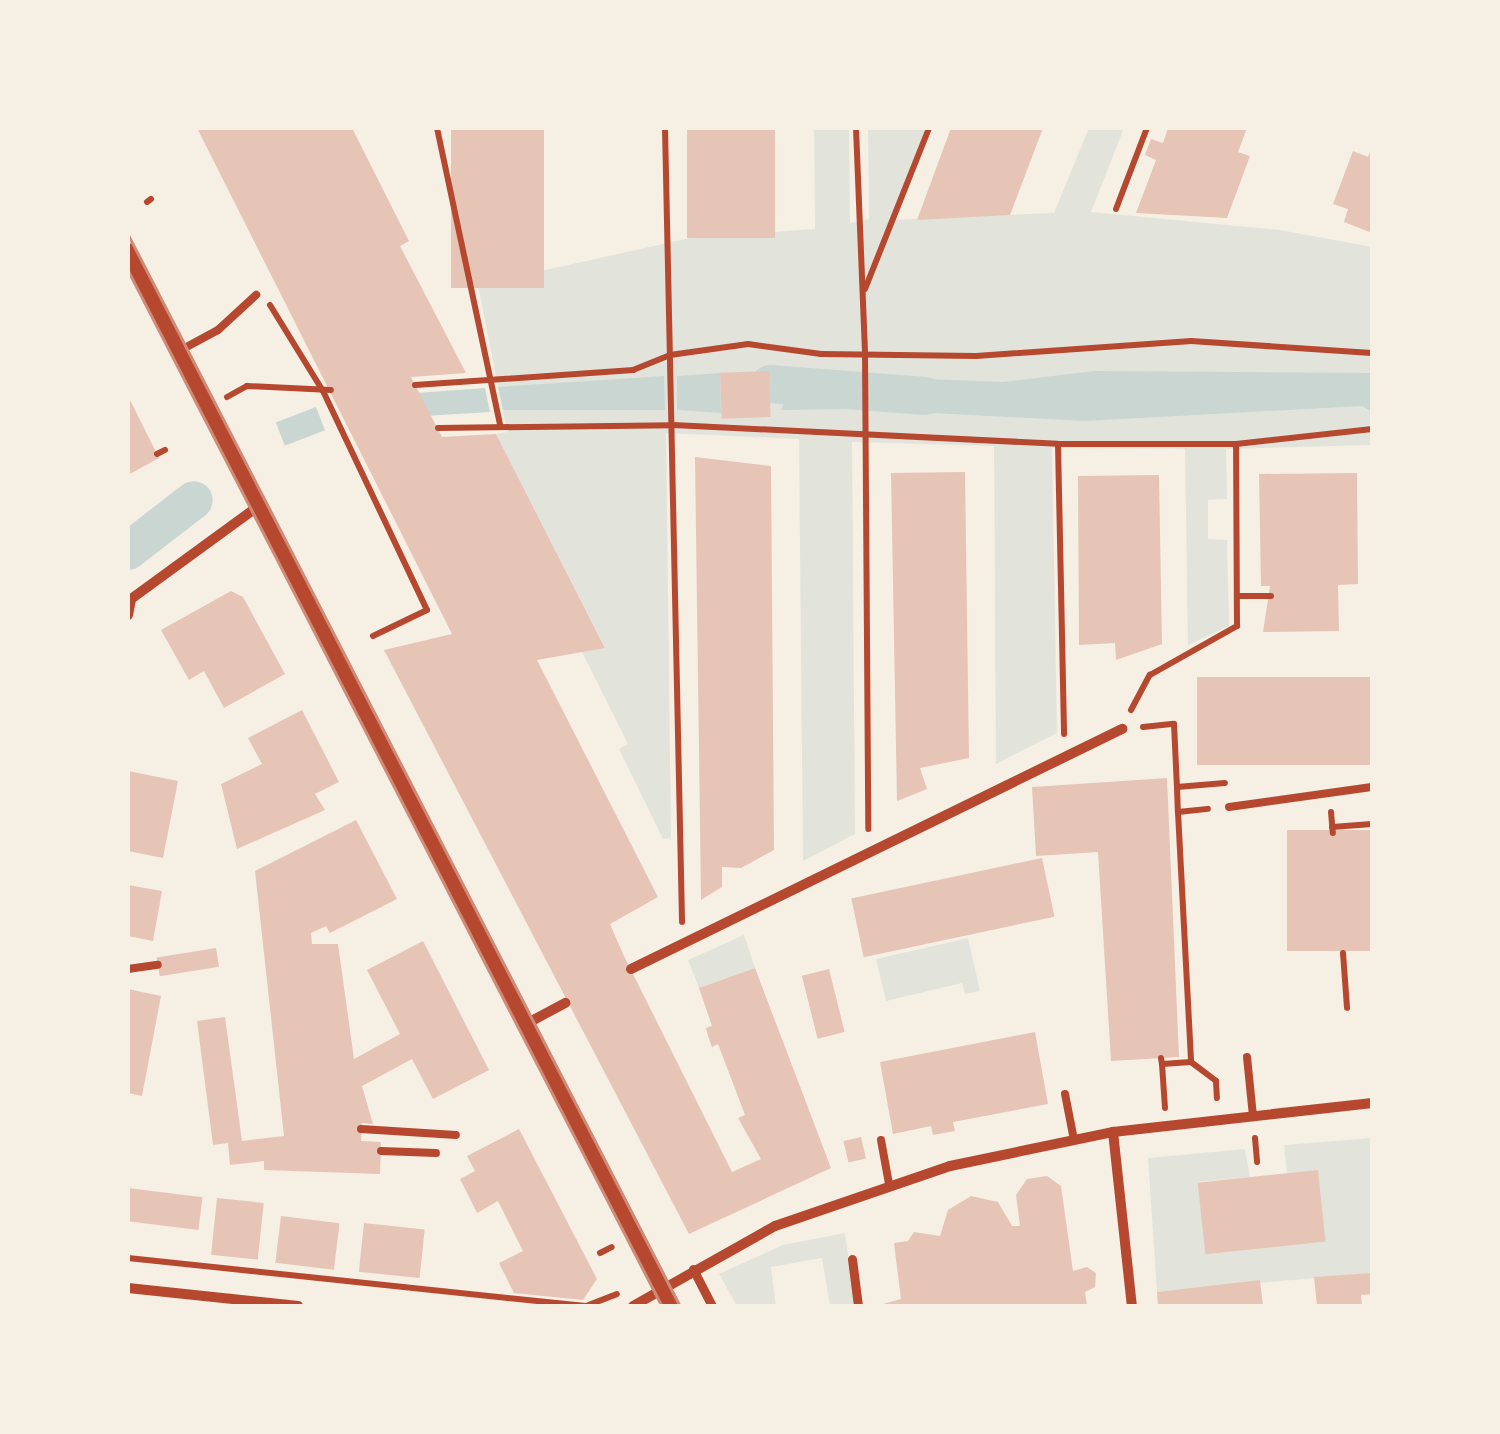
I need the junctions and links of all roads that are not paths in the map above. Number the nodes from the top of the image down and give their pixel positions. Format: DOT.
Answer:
graph roads {
  1 [pos="128,252"];
  2 [pos="256,295"];
  3 [pos="179,351"];
  4 [pos="260,505"];
  5 [pos="128,615"];
  6 [pos="1122,729"];
  7 [pos="1372,788"];
  8 [pos="1230,807"];
  9 [pos="158,965"];
  10 [pos="128,969"];
  11 [pos="631,969"];
  12 [pos="565,1003"];
  13 [pos="524,1025"];
  14 [pos="1247,1056"];
  15 [pos="1065,1094"];
  16 [pos="1372,1104"];
  17 [pos="1253,1116"];
  18 [pos="361,1129"];
  19 [pos="1113,1132"];
  20 [pos="456,1135"];
  21 [pos="880,1140"];
  22 [pos="1074,1140"];
  23 [pos="381,1152"];
  24 [pos="436,1154"];
  25 [pos="889,1184"];
  26 [pos="852,1258"];
  27 [pos="693,1268"];
  28 [pos="128,1288"];
  29 [pos="662,1288"];
  30 [pos="298,1306"];
  31 [pos="633,1306"];
  32 [pos="671,1306"];
  33 [pos="712,1306"];
  34 [pos="858,1306"];
  35 [pos="1132,1306"];
  1 -- 3 [label="street"];
  2 -- 3 [label="lane"];
  3 -- 4 [label="street"];
  4 -- 5 [label="street"];
  4 -- 13 [label="street"];
  6 -- 11 [label="street"];
  7 -- 8 [label="lane"];
  9 -- 10 [label="lane"];
  12 -- 13 [label="street"];
  13 -- 29 [label="street"];
  14 -- 17 [label="lane"];
  15 -- 22 [label="lane"];
  16 -- 17 [label="street"];
  17 -- 19 [label="street"];
  18 -- 20 [label="lane"];
  19 -- 22 [label="street"];
  19 -- 35 [label="street"];
  21 -- 25 [label="lane"];
  22 -- 25 [label="street"];
  23 -- 24 [label="lane"];
  25 -- 27 [label="street"];
  26 -- 34 [label="street"];
  27 -- 29 [label="street"];
  27 -- 33 [label="street"];
  28 -- 30 [label="street"];
  29 -- 31 [label="street"];
  29 -- 32 [label="street"];
}
